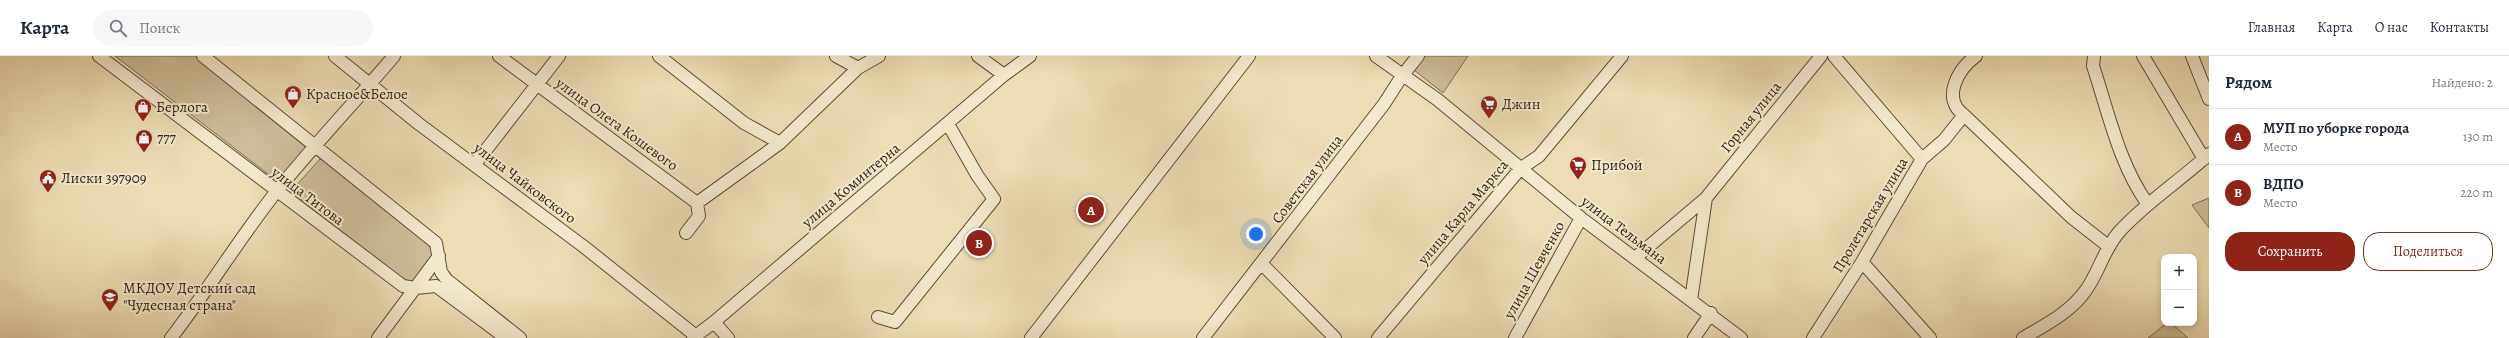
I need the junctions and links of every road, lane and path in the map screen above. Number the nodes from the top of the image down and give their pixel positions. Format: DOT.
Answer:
graph roads {
  1 [pos="99,56"];
  2 [pos="203,56"];
  3 [pos="335,56"];
  4 [pos="394,56"];
  5 [pos="498,56"];
  6 [pos="559,56"];
  7 [pos="658,56"];
  8 [pos="836,56"];
  9 [pos="879,56"];
  10 [pos="978,56"];
  11 [pos="1030,56"];
  12 [pos="1248,56"];
  13 [pos="1376,56"];
  14 [pos="1418,56"];
  15 [pos="1622,56"];
  16 [pos="1834,56"];
  17 [pos="1976,56"];
  18 [pos="2094,56"];
  19 [pos="2143,56"];
  20 [pos="2192,56"];
  21 [pos="1818,57"];
  22 [pos="1964,60"];
  23 [pos="858,68"];
  24 [pos="1004,75"];
  25 [pos="1402,76"];
  26 [pos="371,83"];
  27 [pos="536,85"];
  28 [pos="2209,99"];
  29 [pos="1964,115"];
  30 [pos="948,124"];
  31 [pos="780,143"];
  32 [pos="314,146"];
  33 [pos="2206,156"];
  34 [pos="1922,159"];
  35 [pos="474,164"];
  36 [pos="1520,169"];
  37 [pos="277,192"];
  38 [pos="1706,198"];
  39 [pos="697,203"];
  40 [pos="2146,203"];
  41 [pos="1581,218"];
  42 [pos="686,233"];
  43 [pos="2108,246"];
  44 [pos="439,256"];
  45 [pos="1635,258"];
  46 [pos="1862,262"];
  47 [pos="1262,264"];
  48 [pos="402,286"];
  49 [pos="415,288"];
  50 [pos="1691,300"];
  51 [pos="404,301"];
  52 [pos="1711,313"];
  53 [pos="878,317"];
  54 [pos="714,322"];
  55 [pos="694,337"];
  56 [pos="171,338"];
  57 [pos="378,338"];
  58 [pos="506,338"];
  59 [pos="520,338"];
  60 [pos="728,338"];
  61 [pos="1031,338"];
  62 [pos="1203,338"];
  63 [pos="1335,338"];
  64 [pos="1378,338"];
  65 [pos="1515,338"];
  66 [pos="1694,338"];
  67 [pos="1741,338"];
  68 [pos="1813,338"];
  69 [pos="1930,338"];
  70 [pos="2023,338"];
  1 -- 37 [label="street, улица Титова"];
  2 -- 32 [label="street"];
  3 -- 26 [label="street, улица Чайковского"];
  4 -- 26 [label="street"];
  5 -- 27 [label="street, улица Олега Кошевого"];
  6 -- 27 [label="street"];
  7 -- 31 [label="street"];
  8 -- 23 [label="street"];
  9 -- 23 [label="street"];
  10 -- 24 [label="street"];
  11 -- 24 [label="street, улица Коминтерна"];
  12 -- 61 [label="street"];
  13 -- 25 [label="street, улица Тельмана"];
  14 -- 25 [label="street, Советская улица"];
  15 -- 36 [label="street, улица Карла Маркса"];
  16 -- 34 [label="street"];
  17 -- 22 [label="street"];
  18 -- 40 [label="street"];
  19 -- 33 [label="street"];
  20 -- 28 [label="street"];
  21 -- 38 [label="street, Горная улица"];
  22 -- 29 [label="street"];
  23 -- 31 [label="street"];
  24 -- 30 [label="street, улица Коминтерна"];
  25 -- 36 [label="street, улица Тельмана"];
  25 -- 47 [label="street, Советская улица"];
  26 -- 32 [label="street"];
  26 -- 35 [label="street, улица Чайковского"];
  27 -- 35 [label="street"];
  27 -- 39 [label="street, улица Олега Кошевого"];
  29 -- 34 [label="street, Пролетарская улица"];
  29 -- 43 [label="street"];
  30 -- 53 [label="street"];
  30 -- 54 [label="street, улица Коминтерна"];
  31 -- 39 [label="street"];
  32 -- 37 [label="street"];
  32 -- 44 [label="street"];
  33 -- 40 [label="street"];
  34 -- 46 [label="street, Пролетарская улица"];
  35 -- 55 [label="street, улица Чайковского"];
  36 -- 41 [label="street, улица Тельмана"];
  36 -- 64 [label="street, улица Карла Маркса"];
  37 -- 48 [label="street, улица Титова"];
  37 -- 56 [label="street"];
  38 -- 45 [label="street, Горная улица"];
  38 -- 50 [label="street"];
  39 -- 42 [label="street"];
  40 -- 43 [label="street"];
  41 -- 45 [label="street, улица Тельмана"];
  41 -- 65 [label="street, улица Шевченко"];
  43 -- 70 [label="street"];
  44 -- 49 [label="street"];
  44 -- 59 [label="street"];
  45 -- 50 [label="street, улица Тельмана"];
  46 -- 68 [label="street, Пролетарская улица"];
  46 -- 69 [label="street"];
  47 -- 62 [label="street, Советская улица"];
  47 -- 63 [label="street"];
  48 -- 49 [label="street, улица Титова"];
  48 -- 51 [label="street"];
  49 -- 51 [label="street"];
  49 -- 58 [label="street, улица Титова"];
  50 -- 52 [label="street, улица Тельмана"];
  51 -- 57 [label="street"];
  52 -- 66 [label="street"];
  52 -- 67 [label="street, улица Тельмана"];
  54 -- 55 [label="street, улица Коминтерна"];
  54 -- 60 [label="street"];
}
